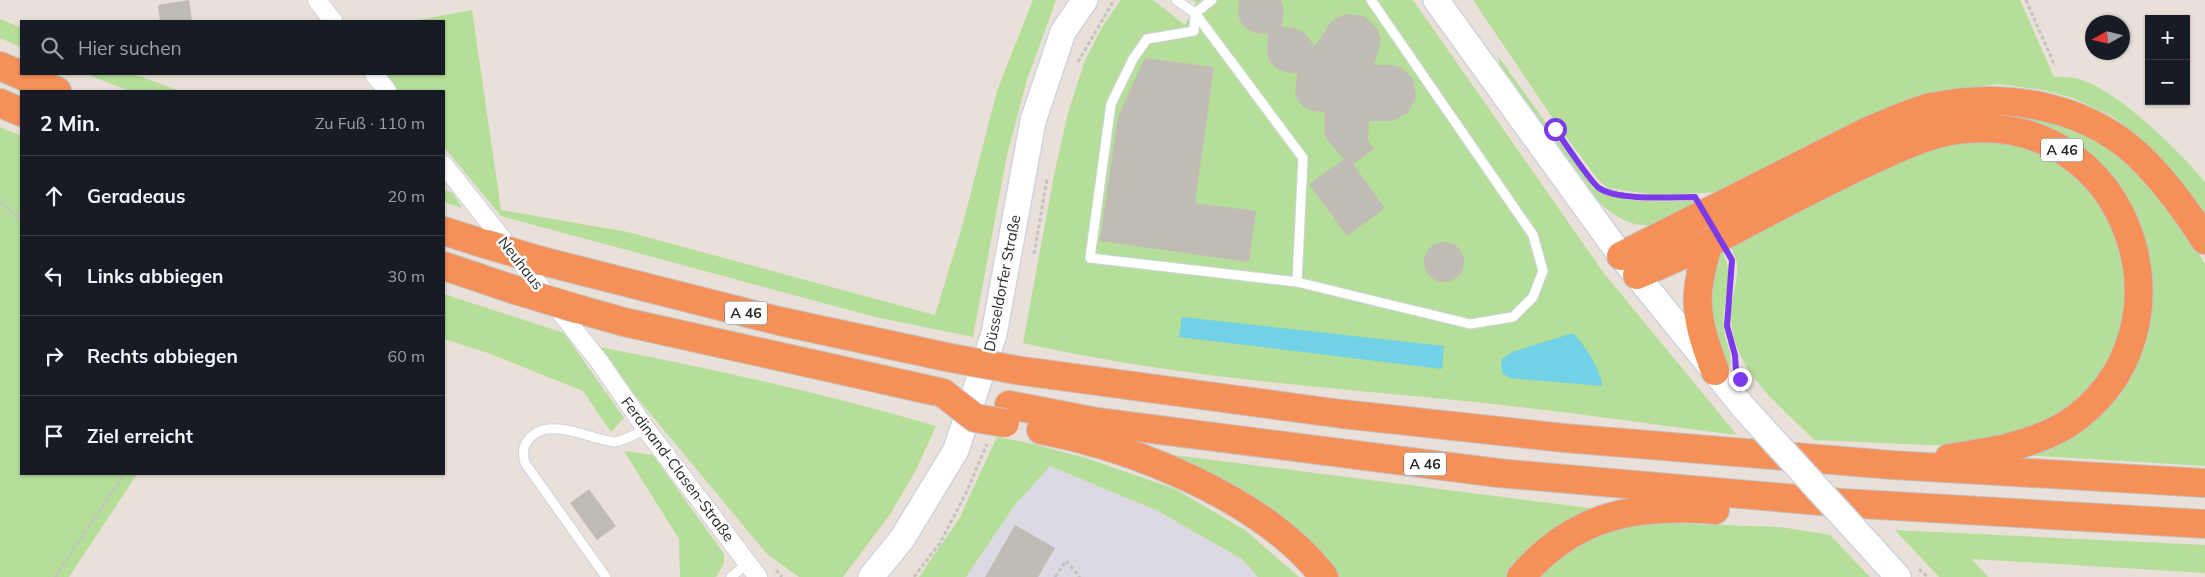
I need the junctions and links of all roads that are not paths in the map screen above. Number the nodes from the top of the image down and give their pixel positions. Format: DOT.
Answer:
graph roads {
  1 [pos="317,0"];
  2 [pos="1085,0"];
  3 [pos="1176,0"];
  4 [pos="1212,0"];
  5 [pos="1371,0"];
  6 [pos="1436,0"];
  7 [pos="1195,13"];
  8 [pos="333,20"];
  9 [pos="0,66"];
  10 [pos="20,75"];
  11 [pos="21,75"];
  12 [pos="375,75"];
  13 [pos="55,90"];
  14 [pos="386,90"];
  15 [pos="0,103"];
  16 [pos="20,112"];
  17 [pos="445,166"];
  18 [pos="445,231"];
  19 [pos="2205,240"];
  20 [pos="1714,241"];
  21 [pos="445,266"];
  22 [pos="1629,266"];
  23 [pos="1297,282"];
  24 [pos="599,361"];
  25 [pos="1714,371"];
  26 [pos="1000,424"];
  27 [pos="646,429"];
  28 [pos="1892,465"];
  29 [pos="2205,483"];
  30 [pos="1843,503"];
  31 [pos="2205,524"];
  32 [pos="753,570"];
  33 [pos="606,577"];
  34 [pos="731,577"];
  35 [pos="871,577"];
  36 [pos="1324,577"];
  37 [pos="1520,577"];
  38 [pos="1898,577"];
  1 -- 8 [label="street"];
  2 -- 35 [label="main road, Düsseldorfer Straße"];
  3 -- 7 [label="lane"];
  4 -- 7 [label="lane"];
  5 -- 23 [label="lane"];
  6 -- 22 [label="main road"];
  7 -- 23 [label="lane"];
  7 -- 23 [label="lane"];
  9 -- 10 [label="highway"];
  11 -- 13 [label="highway"];
  12 -- 14 [label="street"];
  15 -- 16 [label="highway"];
  17 -- 24 [label="street, Neuhaus"];
  18 -- 28 [label="highway, A 46, bridge"];
  19 -- 22 [label="highway"];
  20 -- 22 [label="highway"];
  20 -- 25 [label="highway"];
  20 -- 28 [label="highway, A 46"];
  21 -- 26 [label="highway, A 46, bridge"];
  22 -- 25 [label="main road"];
  24 -- 27 [label="street, Ferdinand-Clasen-Straße"];
  25 -- 38 [label="main road, bridge"];
  26 -- 30 [label="highway, A 46"];
  26 -- 36 [label="highway"];
  27 -- 32 [label="street, Ferdinand-Clasen-Straße"];
  27 -- 33 [label="lane"];
  28 -- 29 [label="highway, A 46"];
  30 -- 31 [label="highway, A 46"];
  30 -- 37 [label="highway"];
  32 -- 34 [label="lane"];
}
